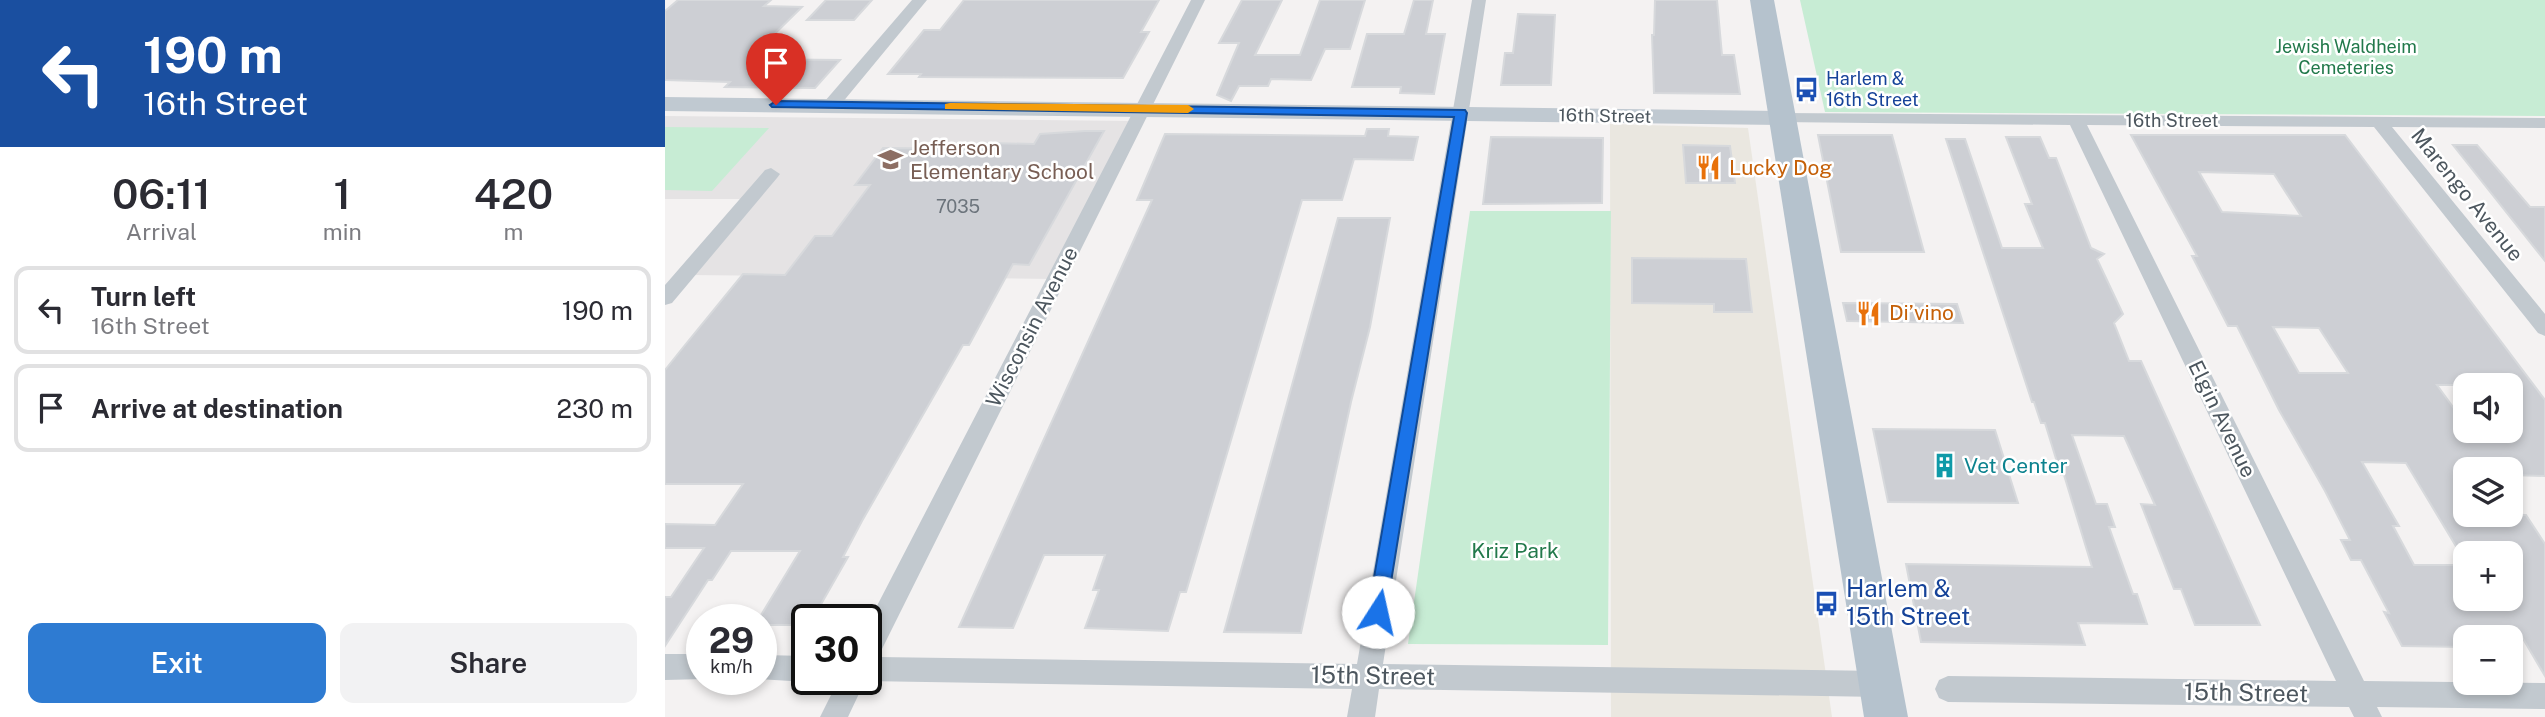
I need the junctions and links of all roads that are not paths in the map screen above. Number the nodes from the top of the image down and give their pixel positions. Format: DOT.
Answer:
graph roads {
  1 [pos="920,0"];
  2 [pos="1198,0"];
  3 [pos="1479,0"];
  4 [pos="1762,0"];
  5 [pos="665,104"];
  6 [pos="831,105"];
  7 [pos="1143,108"];
  8 [pos="1461,113"];
  9 [pos="1782,118"];
  10 [pos="2077,121"];
  11 [pos="2380,123"];
  12 [pos="2545,123"];
  13 [pos="771,174"];
  14 [pos="665,298"];
  15 [pos="2545,328"];
  16 [pos="882,622"];
  17 [pos="665,667"];
  18 [pos="686,667"];
  19 [pos="882,669"];
  20 [pos="1368,675"];
  21 [pos="1948,689"];
  22 [pos="845,695"];
  23 [pos="2545,696"];
  24 [pos="1883,700"];
  25 [pos="2362,705"];
  26 [pos="834,717"];
  27 [pos="1361,717"];
  1 -- 6 [label="street"];
  2 -- 7 [label="street, Wisconsin Avenue"];
  3 -- 8 [label="street"];
  4 -- 9 [label="main road"];
  5 -- 6 [label="street, 16th Street"];
  6 -- 7 [label="street, 16th Street"];
  7 -- 8 [label="street, 16th Street"];
  7 -- 16 [label="street, Wisconsin Avenue"];
  8 -- 9 [label="street, 16th Street"];
  8 -- 20 [label="street"];
  9 -- 10 [label="street, 16th Street"];
  9 -- 24 [label="main road"];
  10 -- 11 [label="street, 16th Street"];
  10 -- 25 [label="street, Elgin Avenue"];
  11 -- 12 [label="street, 16th Street"];
  11 -- 15 [label="street, Marengo Avenue"];
  13 -- 14 [label="street"];
  17 -- 18 [label="street"];
  19 -- 20 [label="street, 15th Street"];
  20 -- 24 [label="street, 15th Street"];
  20 -- 27 [label="street"];
  21 -- 25 [label="street, 15th Street"];
  22 -- 26 [label="street"];
  23 -- 25 [label="street, 15th Street"];
}
